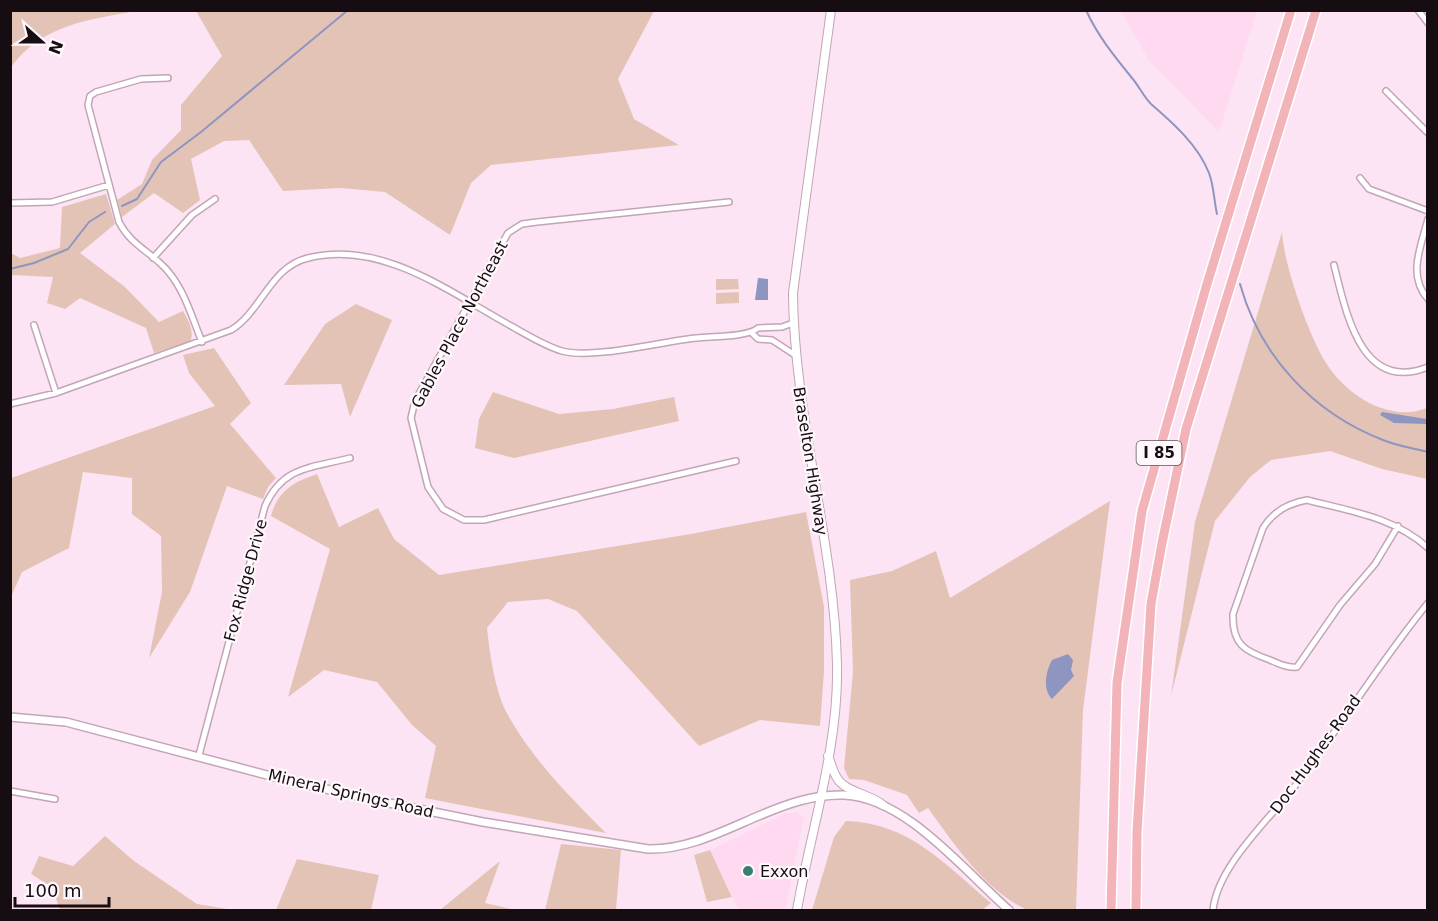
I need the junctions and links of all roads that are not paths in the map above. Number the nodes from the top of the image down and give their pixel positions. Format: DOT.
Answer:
graph roads {
  1 [pos="831,10"];
  2 [pos="1291,10"];
  3 [pos="1316,10"];
  4 [pos="1418,10"];
  5 [pos="1428,23"];
  6 [pos="168,78"];
  7 [pos="1386,91"];
  8 [pos="1428,133"];
  9 [pos="1360,178"];
  10 [pos="109,185"];
  11 [pos="215,199"];
  12 [pos="729,202"];
  13 [pos="10,203"];
  14 [pos="1428,211"];
  15 [pos="1428,219"];
  16 [pos="153,258"];
  17 [pos="1334,265"];
  18 [pos="1428,299"];
  19 [pos="468,303"];
  20 [pos="793,324"];
  21 [pos="34,325"];
  22 [pos="752,333"];
  23 [pos="202,342"];
  24 [pos="795,355"];
  25 [pos="1428,367"];
  26 [pos="56,393"];
  27 [pos="10,404"];
  28 [pos="350,458"];
  29 [pos="736,462"];
  30 [pos="1398,526"];
  31 [pos="1428,548"];
  32 [pos="1428,603"];
  33 [pos="10,717"];
  34 [pos="199,755"];
  35 [pos="828,756"];
  36 [pos="10,791"];
  37 [pos="821,797"];
  38 [pos="55,799"];
  39 [pos="883,805"];
  40 [pos="797,910"];
  41 [pos="1009,910"];
  42 [pos="1111,910"];
  43 [pos="1136,910"];
  44 [pos="1214,910"];
  1 -- 20 [label="main road, Braselton Highway"];
  2 -- 42 [label="highway, I 85"];
  3 -- 43 [label="highway, I 85"];
  4 -- 5 [label="street"];
  6 -- 10 [label="street"];
  7 -- 8 [label="street"];
  9 -- 14 [label="street"];
  10 -- 13 [label="street"];
  10 -- 16 [label="street"];
  11 -- 16 [label="street"];
  12 -- 19 [label="street, Gables Place Northeast"];
  15 -- 18 [label="street"];
  16 -- 23 [label="street"];
  17 -- 25 [label="street"];
  19 -- 22 [label="street"];
  19 -- 23 [label="street"];
  19 -- 29 [label="street, Gables Place Northeast"];
  20 -- 22 [label="street"];
  20 -- 24 [label="main road, Braselton Highway"];
  21 -- 26 [label="street"];
  22 -- 24 [label="street"];
  23 -- 26 [label="street"];
  24 -- 35 [label="main road, Braselton Highway"];
  26 -- 27 [label="street"];
  28 -- 34 [label="street, Fox Ridge Drive"];
  30 -- 30 [label="street"];
  30 -- 31 [label="street"];
  32 -- 44 [label="street, Doc Hughes Road"];
  33 -- 34 [label="street, Mineral Springs Road"];
  34 -- 37 [label="street, Mineral Springs Road"];
  35 -- 37 [label="main road, Braselton Highway"];
  35 -- 39 [label="main road"];
  36 -- 38 [label="street"];
  37 -- 39 [label="street, Mineral Springs Road"];
  37 -- 40 [label="main road, Braselton Highway"];
  39 -- 41 [label="street, Mineral Springs Road"];
}
